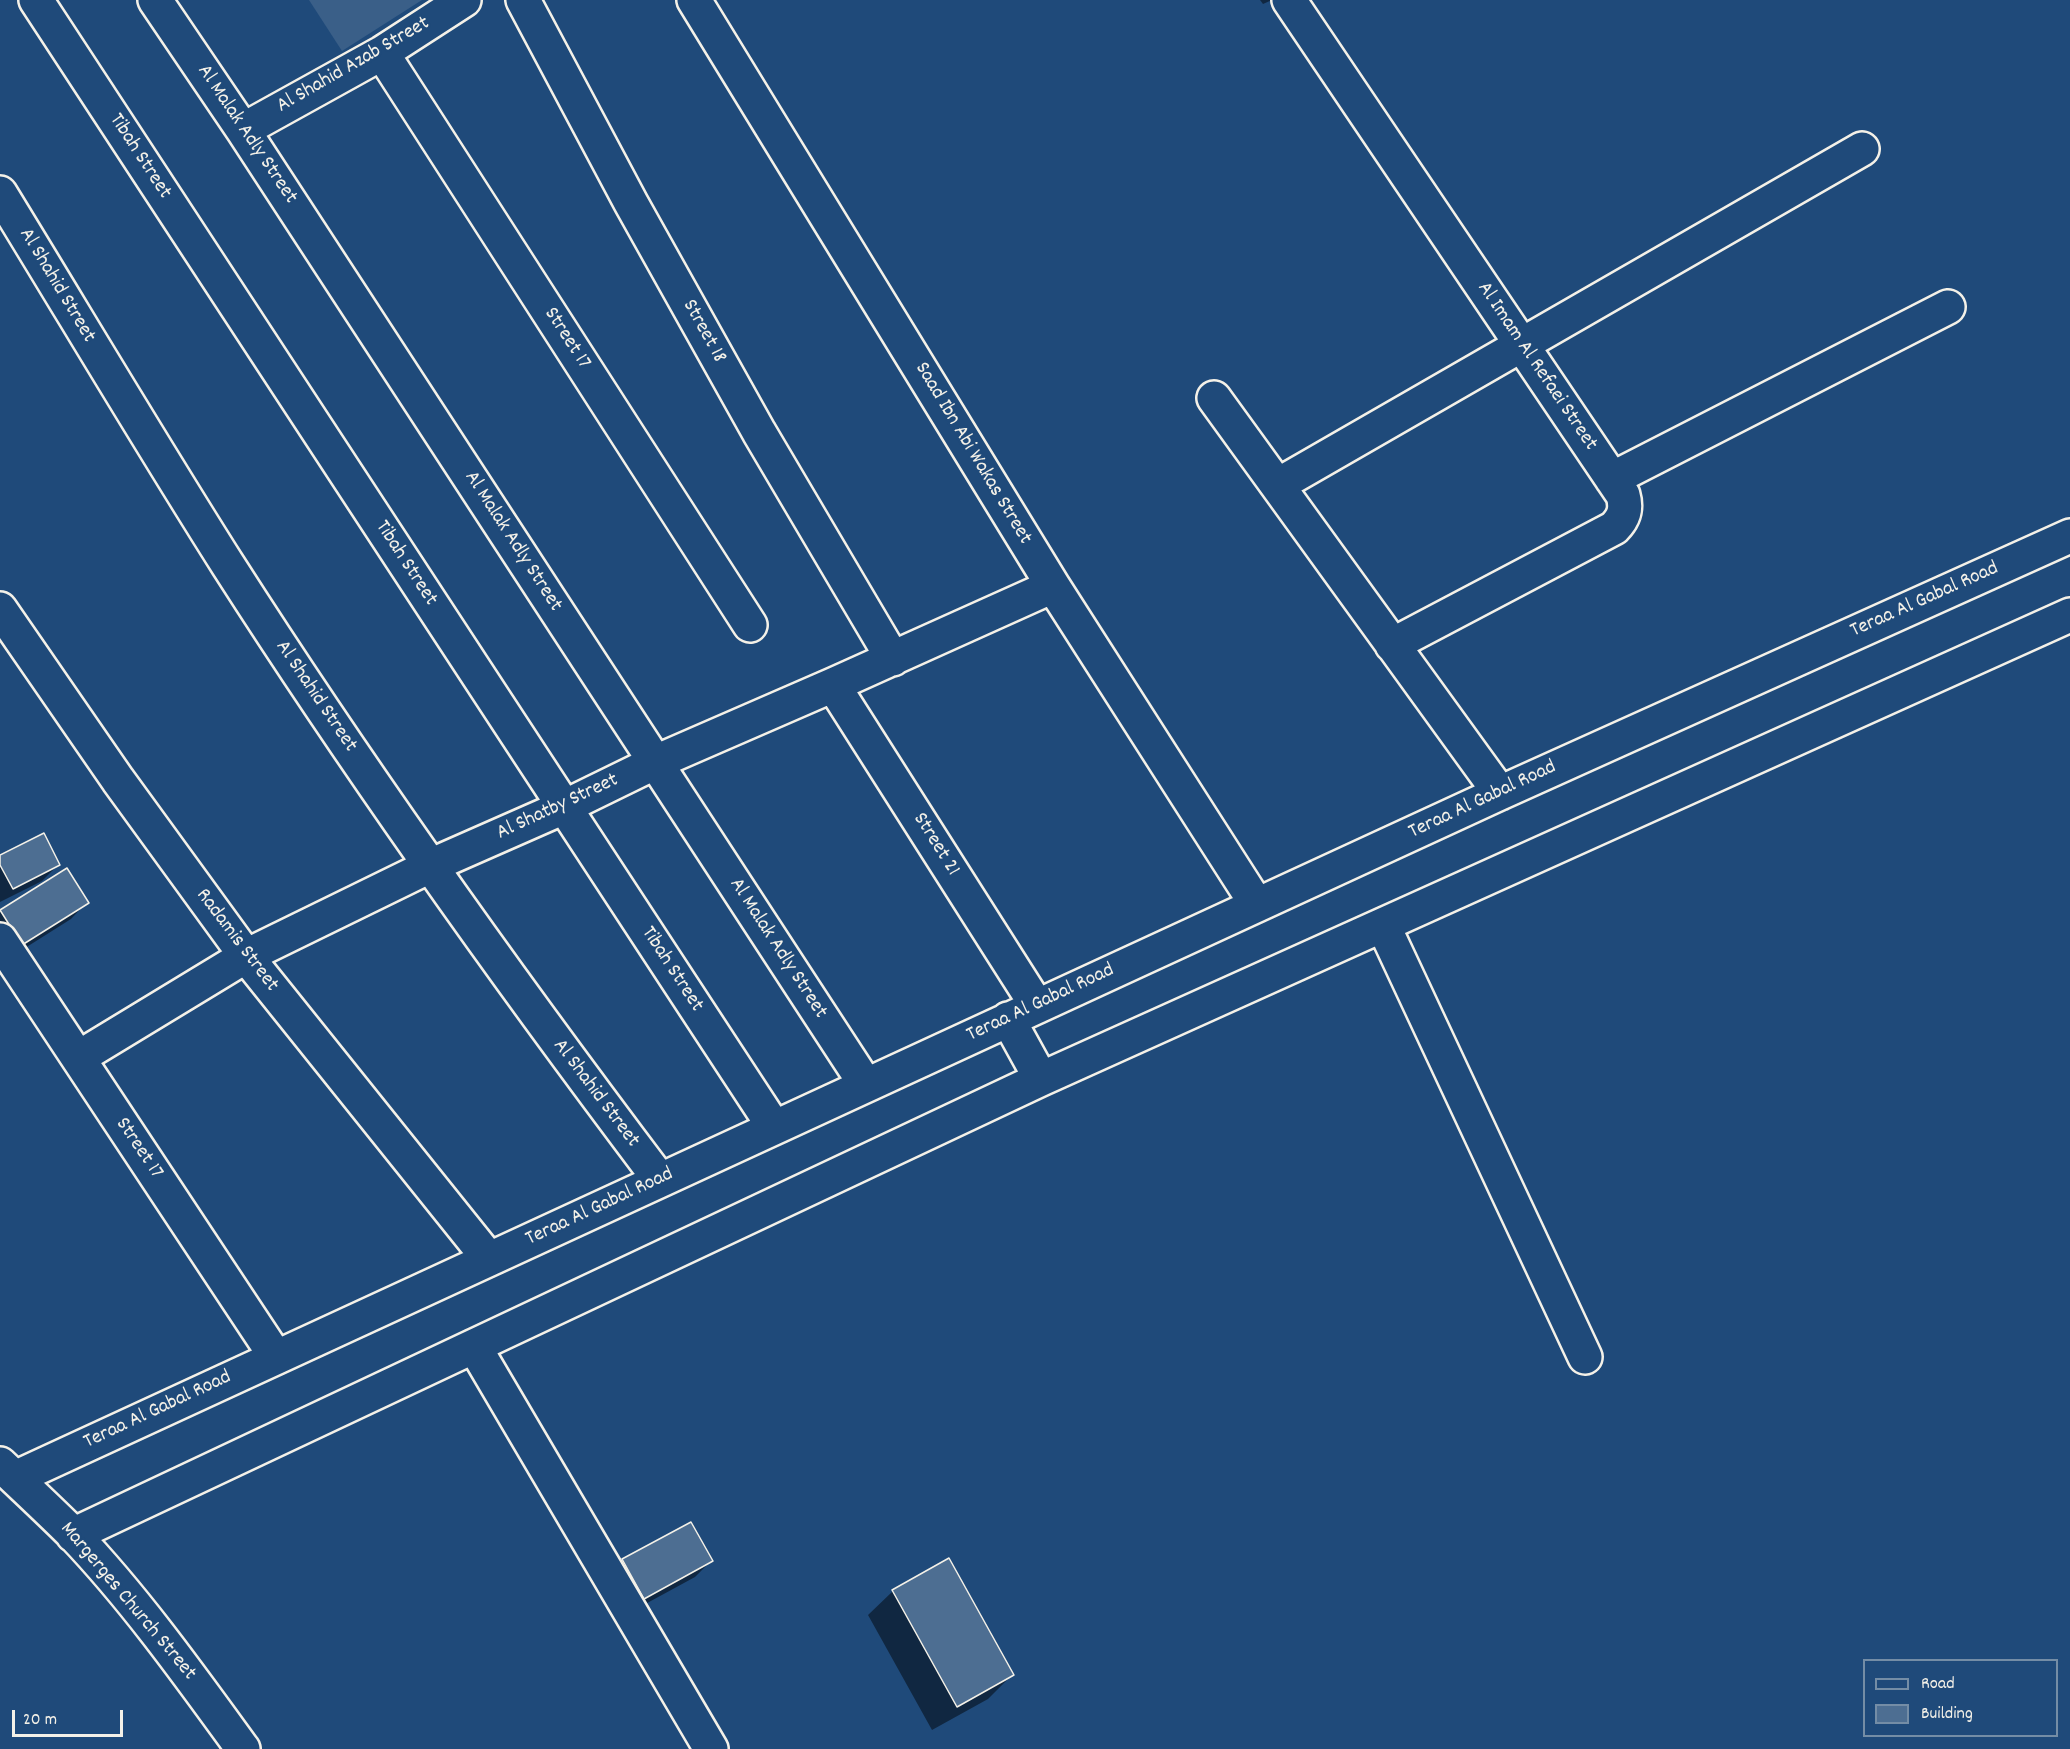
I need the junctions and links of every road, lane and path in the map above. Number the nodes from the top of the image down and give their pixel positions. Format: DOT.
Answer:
graph roads {
  1 [pos="36,0"];
  2 [pos="155,0"];
  3 [pos="464,0"];
  4 [pos="523,0"];
  5 [pos="694,0"];
  6 [pos="1289,0"];
  7 [pos="382,53"];
  8 [pos="243,130"];
  9 [pos="1862,149"];
  10 [pos="0,194"];
  11 [pos="1948,307"];
  12 [pos="1522,345"];
  13 [pos="1214,398"];
  14 [pos="1612,479"];
  15 [pos="1278,485"];
  16 [pos="2070,536"];
  17 [pos="1053,586"];
  18 [pos="0,609"];
  19 [pos="2070,615"];
  20 [pos="750,625"];
  21 [pos="1392,645"];
  22 [pos="892,658"];
  23 [pos="833,685"];
  24 [pos="656,762"];
  25 [pos="1500,793"];
  26 [pos="564,807"];
  27 [pos="430,866"];
  28 [pos="1257,905"];
  29 [pos="1383,925"];
  30 [pos="0,940"];
  31 [pos="246,956"];
  32 [pos="1037,1006"];
  33 [pos="1008,1019"];
  34 [pos="78,1058"];
  35 [pos="1041,1079"];
  36 [pos="866,1085"];
  37 [pos="774,1127"];
  38 [pos="660,1180"];
  39 [pos="489,1259"];
  40 [pos="474,1346"];
  41 [pos="276,1357"];
  42 [pos="1585,1357"];
  43 [pos="7,1471"];
  44 [pos="73,1534"];
  45 [pos="243,1749"];
  46 [pos="711,1749"];
  1 -- 26 [label="street, Tibah Street"];
  2 -- 8 [label="street, Al Malak Adly Street"];
  3 -- 7 [label="street, Al Shahid Azab Street"];
  4 -- 22 [label="street, Street 18"];
  5 -- 17 [label="street, Saad Ibn Abi Wakas Street"];
  6 -- 12 [label="street, Al Imam Al Refaei Street"];
  7 -- 8 [label="street, Al Shahid Azab Street"];
  7 -- 20 [label="street, Street 17"];
  8 -- 24 [label="street, Al Malak Adly Street"];
  9 -- 12 [label="street"];
  10 -- 27 [label="street, Al Shahid Street"];
  11 -- 14 [label="street"];
  12 -- 14 [label="street, Al Imam Al Refaei Street"];
  12 -- 15 [label="street"];
  13 -- 15 [label="street"];
  14 -- 21 [label="street, Al Imam Al Refaei Street"];
  15 -- 21 [label="street"];
  16 -- 25 [label="street, Teraa Al Gabal Road"];
  17 -- 22 [label="street, Al Shatby Street"];
  17 -- 28 [label="street, Saad Ibn Abi Wakas Street"];
  18 -- 31 [label="street, Radamis Street"];
  19 -- 29 [label="street"];
  21 -- 25 [label="street"];
  22 -- 23 [label="street, Al Shatby Street"];
  23 -- 24 [label="street, Al Shatby Street"];
  23 -- 32 [label="street, Street 21"];
  24 -- 26 [label="street, Al Shatby Street"];
  24 -- 36 [label="street, Al Malak Adly Street"];
  25 -- 28 [label="street, Teraa Al Gabal Road"];
  26 -- 27 [label="street, Al Shatby Street"];
  26 -- 37 [label="street, Tibah Street"];
  27 -- 31 [label="street, Al Shatby Street"];
  27 -- 38 [label="street, Al Shahid Street"];
  28 -- 32 [label="street, Teraa Al Gabal Road"];
  29 -- 35 [label="street"];
  29 -- 42 [label="street"];
  30 -- 34 [label="street, Street 17"];
  31 -- 34 [label="street, Al Shatby Street"];
  31 -- 39 [label="street, Radamis Street"];
  32 -- 33 [label="street, Teraa Al Gabal Road"];
  33 -- 35 [label="street"];
  33 -- 36 [label="street, Teraa Al Gabal Road"];
  34 -- 41 [label="street, Street 17"];
  35 -- 40 [label="street"];
  36 -- 37 [label="street, Teraa Al Gabal Road"];
  37 -- 38 [label="street, Teraa Al Gabal Road"];
  38 -- 39 [label="street, Teraa Al Gabal Road"];
  39 -- 41 [label="street, Teraa Al Gabal Road"];
  40 -- 44 [label="street"];
  40 -- 46 [label="street"];
  41 -- 43 [label="street, Teraa Al Gabal Road"];
  43 -- 44 [label="street, Margerges Church Street"];
  44 -- 45 [label="street, Margerges Church Street"];
}
